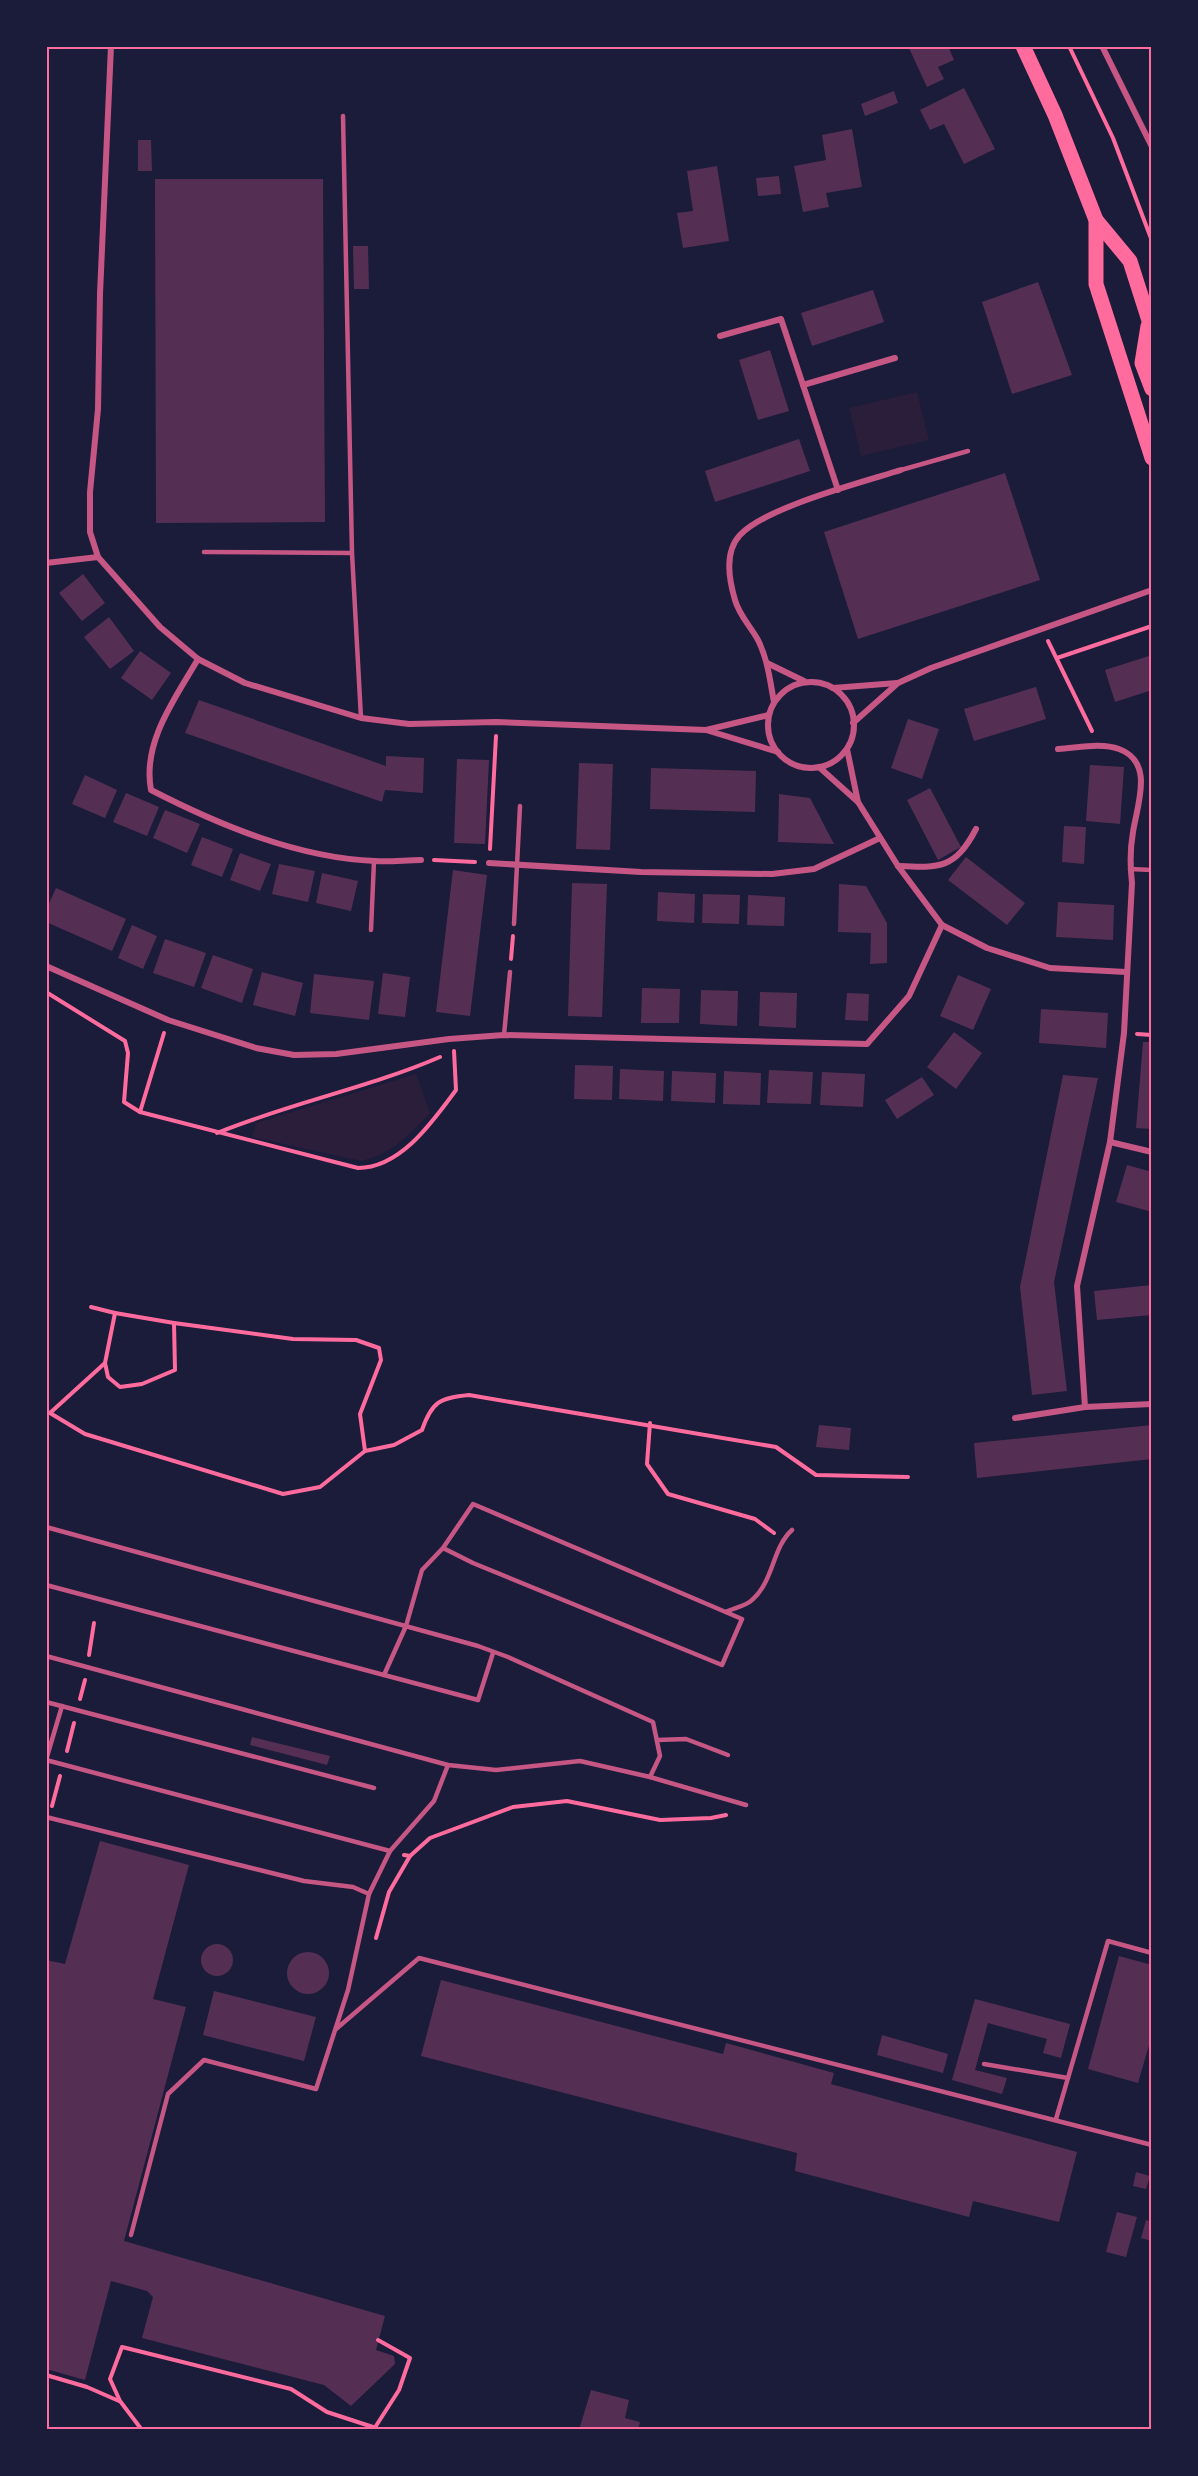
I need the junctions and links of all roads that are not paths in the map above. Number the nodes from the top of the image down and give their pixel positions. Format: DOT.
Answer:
graph roads {
  1 [pos="111,46"];
  2 [pos="1023,46"];
  3 [pos="1102,46"];
  4 [pos="343,116"];
  5 [pos="1152,147"];
  6 [pos="1095,220"];
  7 [pos="1150,328"];
  8 [pos="720,336"];
  9 [pos="896,358"];
  10 [pos="803,385"];
  11 [pos="1152,389"];
  12 [pos="968,452"];
  13 [pos="1152,458"];
  14 [pos="901,470"];
  15 [pos="838,490"];
  16 [pos="204,552"];
  17 [pos="352,553"];
  18 [pos="98,557"];
  19 [pos="46,563"];
  20 [pos="1152,590"];
  21 [pos="198,659"];
  22 [pos="767,663"];
  23 [pos="805,682"];
  24 [pos="898,683"];
  25 [pos="833,688"];
  26 [pos="774,702"];
  27 [pos="769,715"];
  28 [pos="361,718"];
  29 [pos="853,723"];
  30 [pos="705,730"];
  31 [pos="847,749"];
  32 [pos="1058,749"];
  33 [pos="778,752"];
  34 [pos="819,767"];
  35 [pos="858,802"];
  36 [pos="520,806"];
  37 [pos="976,829"];
  38 [pos="880,838"];
  39 [pos="422,860"];
  40 [pos="374,861"];
  41 [pos="489,863"];
  42 [pos="519,864"];
  43 [pos="898,866"];
  44 [pos="1130,869"];
  45 [pos="1152,870"];
  46 [pos="514,924"];
  47 [pos="942,925"];
  48 [pos="371,930"];
  49 [pos="46,966"];
  50 [pos="510,972"];
  51 [pos="1126,972"];
  52 [pos="504,1035"];
  53 [pos="1110,1142"];
  54 [pos="1152,1152"];
  55 [pos="1152,1404"];
  56 [pos="1085,1407"];
  57 [pos="1016,1418"];
  58 [pos="46,1527"];
  59 [pos="792,1530"];
  60 [pos="443,1548"];
  61 [pos="46,1585"];
  62 [pos="726,1612"];
  63 [pos="406,1626"];
  64 [pos="493,1653"];
  65 [pos="46,1656"];
  66 [pos="384,1675"];
  67 [pos="46,1702"];
  68 [pos="62,1706"];
  69 [pos="657,1740"];
  70 [pos="728,1755"];
  71 [pos="46,1760"];
  72 [pos="448,1765"];
  73 [pos="650,1777"];
  74 [pos="375,1788"];
  75 [pos="746,1805"];
  76 [pos="46,1817"];
  77 [pos="390,1851"];
  78 [pos="369,1894"];
  79 [pos="1152,1953"];
  80 [pos="336,2029"];
  81 [pos="984,2064"];
  82 [pos="1068,2078"];
  83 [pos="1056,2119"];
  84 [pos="1152,2145"];
  85 [pos="131,2235"];
  1 -- 18 [label="street"];
  2 -- 6 [label="main road"];
  3 -- 5 [label="street"];
  4 -- 17 [label="lane"];
  6 -- 7 [label="main road"];
  6 -- 13 [label="main road"];
  7 -- 11 [label="main road"];
  8 -- 10 [label="street"];
  9 -- 10 [label="street"];
  10 -- 15 [label="street"];
  12 -- 14 [label="lane"];
  14 -- 15 [label="street"];
  15 -- 22 [label="street"];
  16 -- 17 [label="lane"];
  17 -- 28 [label="lane"];
  18 -- 19 [label="street"];
  18 -- 21 [label="street"];
  20 -- 24 [label="street"];
  21 -- 28 [label="street"];
  21 -- 40 [label="street"];
  22 -- 23 [label="street"];
  22 -- 26 [label="street"];
  23 -- 25 [label="street"];
  23 -- 26 [label="street"];
  24 -- 25 [label="street"];
  24 -- 29 [label="street"];
  25 -- 29 [label="street"];
  26 -- 27 [label="street"];
  27 -- 30 [label="street"];
  27 -- 33 [label="street"];
  28 -- 30 [label="street"];
  29 -- 31 [label="street"];
  30 -- 33 [label="street"];
  31 -- 34 [label="street"];
  31 -- 35 [label="street"];
  32 -- 44 [label="street"];
  33 -- 34 [label="street"];
  34 -- 35 [label="street"];
  35 -- 38 [label="street"];
  36 -- 42 [label="lane"];
  37 -- 43 [label="street"];
  38 -- 42 [label="street"];
  38 -- 43 [label="street"];
  39 -- 40 [label="street"];
  40 -- 48 [label="lane"];
  41 -- 42 [label="street"];
  42 -- 46 [label="lane"];
  43 -- 47 [label="street"];
  44 -- 45 [label="lane"];
  44 -- 51 [label="street"];
  47 -- 51 [label="street"];
  47 -- 52 [label="street"];
  49 -- 52 [label="street"];
  50 -- 52 [label="lane"];
  51 -- 53 [label="street"];
  53 -- 54 [label="street"];
  53 -- 56 [label="street"];
  55 -- 56 [label="street"];
  56 -- 57 [label="street"];
  58 -- 63 [label="lane"];
  59 -- 62 [label="lane"];
  60 -- 62 [label="lane"];
  60 -- 62 [label="lane"];
  60 -- 63 [label="lane"];
  61 -- 66 [label="lane"];
  63 -- 64 [label="lane"];
  63 -- 66 [label="lane"];
  64 -- 66 [label="lane"];
  64 -- 69 [label="lane"];
  65 -- 72 [label="lane"];
  67 -- 68 [label="lane"];
  68 -- 71 [label="lane"];
  68 -- 74 [label="lane"];
  69 -- 70 [label="lane"];
  69 -- 73 [label="lane"];
  71 -- 77 [label="lane"];
  72 -- 73 [label="lane"];
  72 -- 77 [label="lane"];
  73 -- 75 [label="lane"];
  76 -- 78 [label="lane"];
  77 -- 78 [label="lane"];
  78 -- 80 [label="lane"];
  79 -- 82 [label="lane"];
  80 -- 83 [label="lane"];
  80 -- 85 [label="lane"];
  81 -- 82 [label="lane"];
  82 -- 83 [label="lane"];
  83 -- 84 [label="lane"];
}
